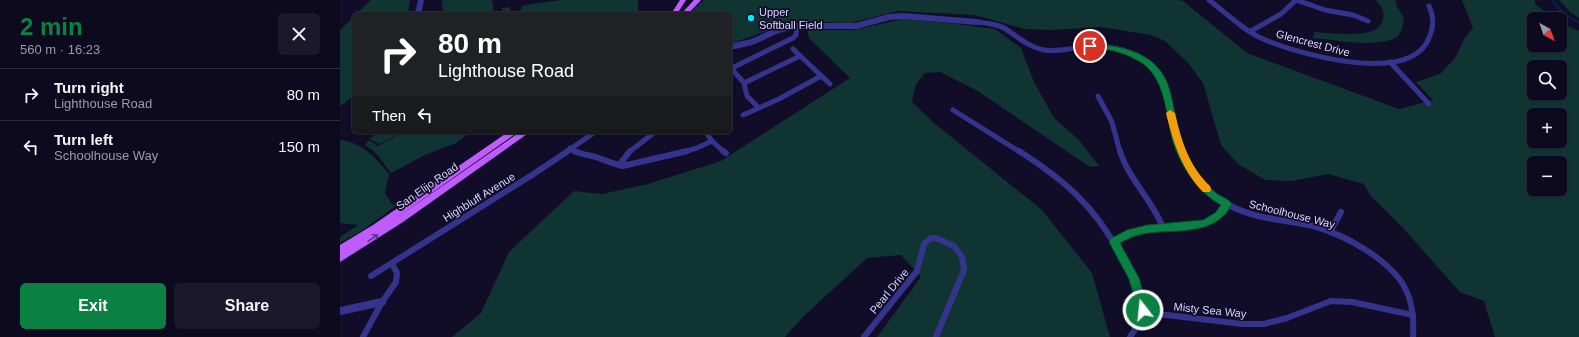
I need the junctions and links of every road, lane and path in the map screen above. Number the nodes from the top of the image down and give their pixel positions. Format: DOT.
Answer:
graph roads {
  1 [pos="421,0"];
  2 [pos="683,0"];
  3 [pos="698,0"];
  4 [pos="1209,0"];
  5 [pos="1296,0"];
  6 [pos="1430,6"];
  7 [pos="418,12"];
  8 [pos="675,12"];
  9 [pos="686,12"];
  10 [pos="1368,21"];
  11 [pos="977,22"];
  12 [pos="797,26"];
  13 [pos="1251,31"];
  14 [pos="732,47"];
  15 [pos="792,49"];
  16 [pos="800,56"];
  17 [pos="1390,62"];
  18 [pos="732,67"];
  19 [pos="732,70"];
  20 [pos="821,76"];
  21 [pos="744,82"];
  22 [pos="830,84"];
  23 [pos="1098,96"];
  24 [pos="1429,104"];
  25 [pos="758,107"];
  26 [pos="953,110"];
  27 [pos="743,115"];
  28 [pos="511,134"];
  29 [pos="523,134"];
  30 [pos="592,134"];
  31 [pos="652,134"];
  32 [pos="707,134"];
  33 [pos="712,141"];
  34 [pos="570,148"];
  35 [pos="726,153"];
  36 [pos="619,165"];
  37 [pos="1227,204"];
  38 [pos="1341,212"];
  39 [pos="1163,227"];
  40 [pos="1330,232"];
  41 [pos="1114,242"];
  42 [pos="340,249"];
  43 [pos="340,258"];
  44 [pos="392,264"];
  45 [pos="371,276"];
  46 [pos="382,302"];
  47 [pos="340,311"];
  48 [pos="1147,312"];
  49 [pos="1413,315"];
  50 [pos="363,337"];
  51 [pos="864,337"];
  52 [pos="936,337"];
  53 [pos="1130,337"];
  54 [pos="1413,337"];
  1 -- 7 [label="street"];
  2 -- 8 [label="main road"];
  3 -- 9 [label="main road"];
  4 -- 13 [label="street, Glencrest Drive"];
  5 -- 10 [label="street"];
  5 -- 13 [label="street"];
  6 -- 17 [label="street, Glencrest Drive"];
  11 -- 12 [label="street, Schoolhouse Way"];
  11 -- 37 [label="street, Schoolhouse Way"];
  12 -- 14 [label="street, Schoolhouse Way"];
  12 -- 18 [label="street"];
  13 -- 17 [label="street, Glencrest Drive"];
  15 -- 16 [label="street"];
  16 -- 20 [label="street"];
  16 -- 21 [label="street"];
  17 -- 24 [label="street"];
  19 -- 21 [label="street"];
  20 -- 22 [label="street"];
  20 -- 25 [label="street"];
  21 -- 25 [label="street"];
  23 -- 39 [label="street"];
  25 -- 27 [label="street"];
  26 -- 41 [label="street"];
  28 -- 42 [label="main road, San Elijo Road"];
  43 -- 29 [label="main road, San Elijo Road, one-way"];
  30 -- 34 [label="street, Highbluff Avenue"];
  31 -- 36 [label="street"];
  32 -- 33 [label="street"];
  33 -- 35 [label="street"];
  33 -- 36 [label="street"];
  34 -- 36 [label="street"];
  34 -- 44 [label="street, Highbluff Avenue"];
  37 -- 39 [label="street"];
  37 -- 40 [label="street, Schoolhouse Way"];
  38 -- 40 [label="street"];
  39 -- 41 [label="street"];
  40 -- 49 [label="street, Schoolhouse Way"];
  41 -- 48 [label="street"];
  44 -- 45 [label="street, Highbluff Avenue"];
  44 -- 46 [label="street"];
  46 -- 47 [label="street"];
  46 -- 50 [label="street"];
  48 -- 49 [label="street, Misty Sea Way"];
  48 -- 53 [label="street"];
  49 -- 54 [label="street, Schoolhouse Way"];
  51 -- 52 [label="street, Pearl Drive"];
}
